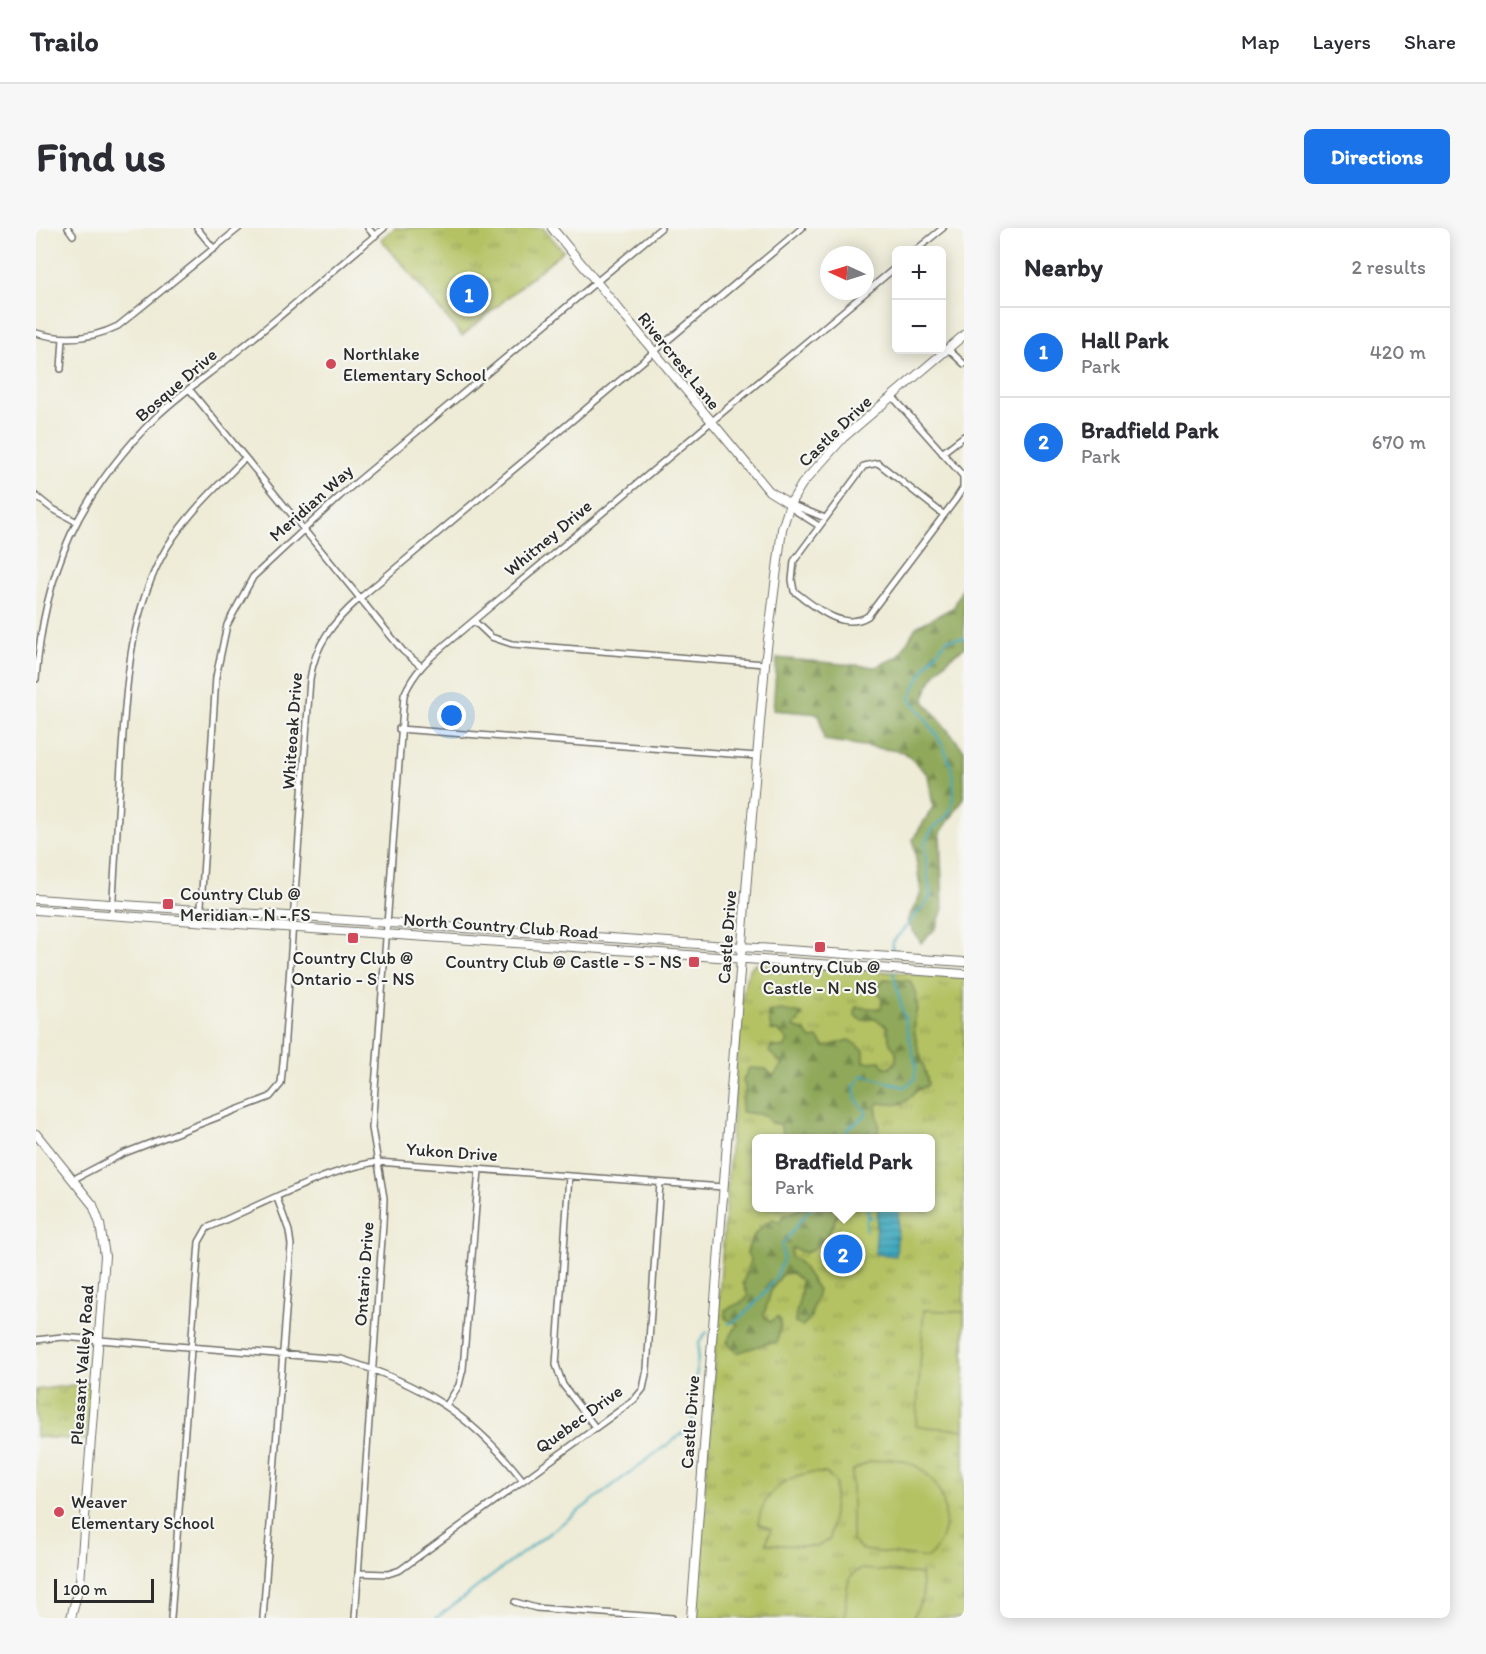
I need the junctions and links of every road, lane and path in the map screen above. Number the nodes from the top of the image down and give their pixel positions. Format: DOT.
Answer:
graph roads {
  1 [pos="68,228"];
  2 [pos="197,228"];
  3 [pos="239,228"];
  4 [pos="368,228"];
  5 [pos="384,228"];
  6 [pos="552,228"];
  7 [pos="661,228"];
  8 [pos="802,228"];
  9 [pos="943,228"];
  10 [pos="73,235"];
  11 [pos="375,236"];
  12 [pos="921,246"];
  13 [pos="214,249"];
  14 [pos="892,271"];
  15 [pos="597,282"];
  16 [pos="36,333"];
  17 [pos="63,338"];
  18 [pos="963,338"];
  19 [pos="948,349"];
  20 [pos="654,353"];
  21 [pos="964,364"];
  22 [pos="61,369"];
  23 [pos="190,390"];
  24 [pos="892,396"];
  25 [pos="710,423"];
  26 [pos="964,436"];
  27 [pos="942,453"];
  28 [pos="245,458"];
  29 [pos="36,496"];
  30 [pos="790,504"];
  31 [pos="944,514"];
  32 [pos="825,518"];
  33 [pos="75,520"];
  34 [pos="819,526"];
  35 [pos="303,528"];
  36 [pos="360,598"];
  37 [pos="474,621"];
  38 [pos="37,649"];
  39 [pos="765,664"];
  40 [pos="421,666"];
  41 [pos="36,679"];
  42 [pos="399,729"];
  43 [pos="757,756"];
  44 [pos="36,899"];
  45 [pos="112,903"];
  46 [pos="201,909"];
  47 [pos="36,910"];
  48 [pos="112,914"];
  49 [pos="294,916"];
  50 [pos="200,921"];
  51 [pos="388,923"];
  52 [pos="293,927"];
  53 [pos="387,933"];
  54 [pos="572,935"];
  55 [pos="571,946"];
  56 [pos="741,946"];
  57 [pos="740,957"];
  58 [pos="950,961"];
  59 [pos="964,962"];
  60 [pos="949,973"];
  61 [pos="964,974"];
  62 [pos="36,1134"];
  63 [pos="377,1162"];
  64 [pos="479,1169"];
  65 [pos="569,1176"];
  66 [pos="74,1179"];
  67 [pos="660,1183"];
  68 [pos="723,1187"];
  69 [pos="277,1198"];
  70 [pos="36,1340"];
  71 [pos="99,1340"];
  72 [pos="191,1346"];
  73 [pos="282,1353"];
  74 [pos="372,1368"];
  75 [pos="446,1406"];
  76 [pos="596,1427"];
  77 [pos="522,1479"];
  78 [pos="358,1573"];
  79 [pos="515,1602"];
  80 [pos="71,1618"];
  81 [pos="171,1618"];
  82 [pos="263,1618"];
  83 [pos="355,1618"];
  84 [pos="672,1618"];
  85 [pos="691,1618"];
  1 -- 10 [label="street"];
  2 -- 13 [label="street"];
  3 -- 13 [label="street"];
  4 -- 11 [label="street"];
  5 -- 11 [label="street, Bosque Drive"];
  6 -- 15 [label="main road, Rivercrest Lane"];
  7 -- 15 [label="street, Meridian Way"];
  8 -- 20 [label="street, Whiteoak Drive"];
  9 -- 12 [label="street"];
  11 -- 23 [label="street, Bosque Drive"];
  13 -- 17 [label="street"];
  14 -- 25 [label="street, Whitney Drive"];
  15 -- 20 [label="main road, Rivercrest Lane"];
  15 -- 35 [label="street, Meridian Way"];
  16 -- 17 [label="street"];
  17 -- 22 [label="street"];
  18 -- 19 [label="main road, Castle Drive"];
  19 -- 21 [label="street"];
  19 -- 24 [label="main road, Castle Drive"];
  20 -- 25 [label="main road, Rivercrest Lane"];
  20 -- 36 [label="street, Whiteoak Drive"];
  23 -- 28 [label="street"];
  23 -- 33 [label="street, Bosque Drive"];
  24 -- 27 [label="street"];
  24 -- 30 [label="main road, Castle Drive"];
  25 -- 30 [label="main road, Rivercrest Lane"];
  25 -- 37 [label="street, Whitney Drive"];
  26 -- 27 [label="street"];
  27 -- 31 [label="street"];
  28 -- 35 [label="street"];
  28 -- 45 [label="street"];
  29 -- 33 [label="street"];
  30 -- 32 [label="street"];
  30 -- 34 [label="street"];
  30 -- 39 [label="main road, Castle Drive"];
  31 -- 32 [label="street"];
  31 -- 34 [label="street"];
  32 -- 34 [label="street"];
  33 -- 38 [label="street, Bosque Drive"];
  35 -- 36 [label="street"];
  35 -- 46 [label="street, Meridian Way"];
  36 -- 40 [label="street"];
  36 -- 49 [label="street, Whiteoak Drive"];
  37 -- 39 [label="street"];
  37 -- 40 [label="street, Whitney Drive"];
  38 -- 41 [label="street, Bosque Drive"];
  39 -- 43 [label="main road, Castle Drive"];
  40 -- 42 [label="street, Whitney Drive"];
  42 -- 43 [label="street"];
  42 -- 51 [label="street, Whitney Drive"];
  43 -- 56 [label="main road, Castle Drive"];
  44 -- 45 [label="main road, North Country Club Road"];
  45 -- 46 [label="main road, North Country Club Road"];
  45 -- 48 [label="street"];
  46 -- 49 [label="main road, North Country Club Road"];
  46 -- 50 [label="street, Meridian Way"];
  47 -- 48 [label="main road, North Country Club Road"];
  48 -- 50 [label="main road, North Country Club Road"];
  49 -- 51 [label="main road, North Country Club Road"];
  49 -- 52 [label="street, Whiteoak Drive"];
  50 -- 52 [label="main road, North Country Club Road"];
  51 -- 53 [label="street, Whitney Drive"];
  51 -- 54 [label="main road, North Country Club Road"];
  52 -- 53 [label="main road, North Country Club Road"];
  52 -- 66 [label="street, Whiteoak Drive"];
  53 -- 55 [label="main road, North Country Club Road"];
  53 -- 63 [label="street, Ontario Drive"];
  54 -- 55 [label="main road"];
  54 -- 56 [label="main road, North Country Club Road"];
  55 -- 57 [label="main road, North Country Club Road"];
  56 -- 57 [label="main road, Castle Drive"];
  56 -- 58 [label="main road, North Country Club Road"];
  57 -- 60 [label="main road, North Country Club Road"];
  57 -- 68 [label="main road, Castle Drive"];
  58 -- 59 [label="main road, North Country Club Road"];
  58 -- 60 [label="main road"];
  60 -- 61 [label="main road, North Country Club Road"];
  62 -- 66 [label="main road, Pleasant Valley Road"];
  63 -- 64 [label="street, Yukon Drive"];
  63 -- 69 [label="street, Yukon Drive"];
  63 -- 74 [label="street, Ontario Drive"];
  64 -- 65 [label="street, Yukon Drive"];
  64 -- 75 [label="street"];
  65 -- 67 [label="street, Yukon Drive"];
  65 -- 76 [label="street"];
  66 -- 71 [label="main road, Pleasant Valley Road"];
  67 -- 68 [label="street, Yukon Drive"];
  67 -- 76 [label="street, Quebec Drive"];
  68 -- 85 [label="main road, Castle Drive"];
  69 -- 72 [label="street, Yukon Drive"];
  69 -- 73 [label="street"];
  70 -- 71 [label="street"];
  71 -- 72 [label="street"];
  71 -- 80 [label="main road, Pleasant Valley Road"];
  72 -- 73 [label="street"];
  72 -- 81 [label="street"];
  73 -- 74 [label="street"];
  73 -- 82 [label="street"];
  74 -- 75 [label="street"];
  74 -- 78 [label="street, Ontario Drive"];
  75 -- 77 [label="street"];
  76 -- 77 [label="street, Quebec Drive"];
  77 -- 78 [label="street, Quebec Drive"];
  78 -- 83 [label="street, Ontario Drive"];
  79 -- 84 [label="street"];
}
